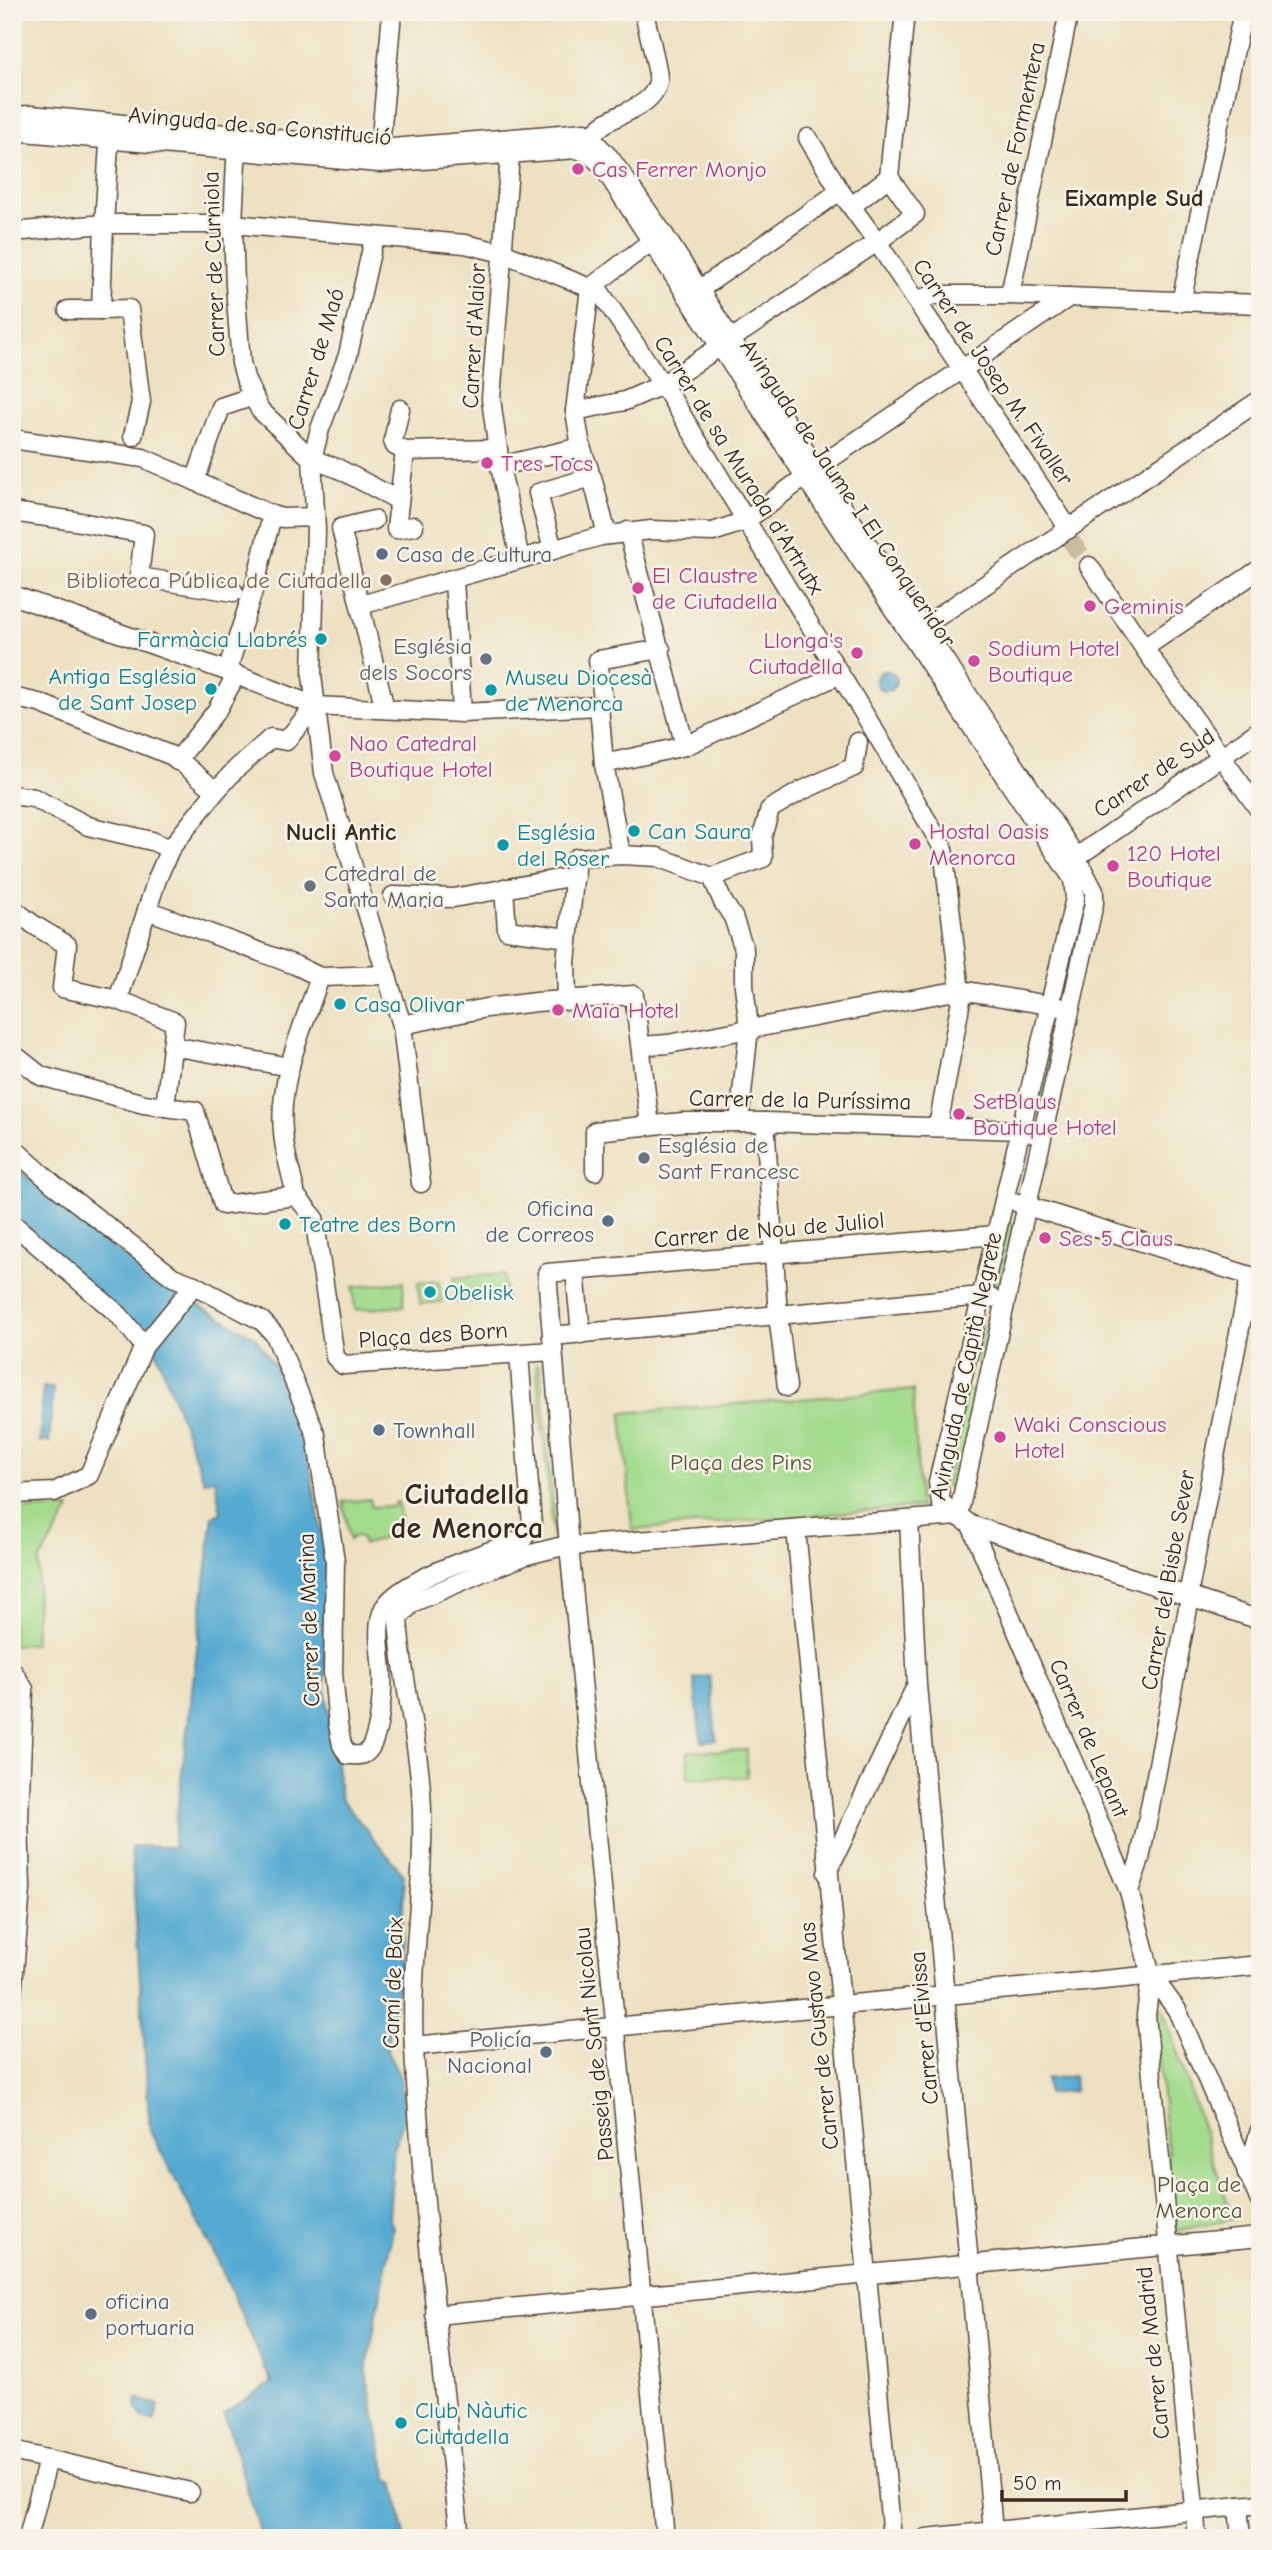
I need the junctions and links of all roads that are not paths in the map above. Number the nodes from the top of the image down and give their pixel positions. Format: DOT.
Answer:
graph roads {
  1 [pos="392,12"];
  2 [pos="644,12"];
  3 [pos="905,12"];
  4 [pos="1069,12"];
  5 [pos="1242,12"];
  6 [pos="12,116"];
  7 [pos="12,131"];
  8 [pos="110,132"];
  9 [pos="808,138"];
  10 [pos="588,140"];
  11 [pos="237,143"];
  12 [pos="510,155"];
  13 [pos="379,156"];
  14 [pos="889,177"];
  15 [pos="841,191"];
  16 [pos="853,205"];
  17 [pos="104,224"];
  18 [pos="233,224"];
  19 [pos="12,232"];
  20 [pos="657,237"];
  21 [pos="374,240"];
  22 [pos="877,242"];
  23 [pos="503,253"];
  24 [pos="590,288"];
  25 [pos="701,293"];
  26 [pos="1010,295"];
  27 [pos="1069,297"];
  28 [pos="916,300"];
  29 [pos="1181,302"];
  30 [pos="1260,304"];
  31 [pos="68,310"];
  32 [pos="101,310"];
  33 [pos="725,341"];
  34 [pos="963,371"];
  35 [pos="663,385"];
  36 [pos="254,396"];
  37 [pos="1260,400"];
  38 [pos="400,409"];
  39 [pos="575,411"];
  40 [pos="12,439"];
  41 [pos="581,447"];
  42 [pos="131,448"];
  43 [pos="405,452"];
  44 [pos="315,456"];
  45 [pos="499,458"];
  46 [pos="589,469"];
  47 [pos="811,473"];
  48 [pos="195,481"];
  49 [pos="12,512"];
  50 [pos="388,514"];
  51 [pos="277,517"];
  52 [pos="745,522"];
  53 [pos="414,526"];
  54 [pos="326,527"];
  55 [pos="628,531"];
  56 [pos="1068,533"];
  57 [pos="607,535"];
  58 [pos="553,550"];
  59 [pos="520,559"];
  60 [pos="1089,566"];
  61 [pos="1260,569"];
  62 [pos="454,580"];
  63 [pos="247,591"];
  64 [pos="12,594"];
  65 [pos="361,605"];
  66 [pos="917,631"];
  67 [pos="1143,648"];
  68 [pos="661,649"];
  69 [pos="231,673"];
  70 [pos="837,676"];
  71 [pos="12,697"];
  72 [pos="314,706"];
  73 [pos="599,706"];
  74 [pos="385,709"];
  75 [pos="462,713"];
  76 [pos="1260,730"];
  77 [pos="858,742"];
  78 [pos="685,746"];
  79 [pos="1221,756"];
  80 [pos="177,761"];
  81 [pos="604,764"];
  82 [pos="216,791"];
  83 [pos="12,795"];
  84 [pos="1260,811"];
  85 [pos="170,849"];
  86 [pos="621,855"];
  87 [pos="1075,868"];
  88 [pos="575,876"];
  89 [pos="712,877"];
  90 [pos="504,888"];
  91 [pos="393,896"];
  92 [pos="12,908"];
  93 [pos="147,910"];
  94 [pos="568,938"];
  95 [pos="387,975"];
  96 [pos="320,977"];
  97 [pos="961,990"];
  98 [pos="118,1000"];
  99 [pos="567,1001"];
  100 [pos="1050,1006"];
  101 [pos="1071,1008"];
  102 [pos="401,1025"];
  103 [pos="749,1028"];
  104 [pos="172,1046"];
  105 [pos="641,1046"];
  106 [pos="12,1053"];
  107 [pos="290,1067"];
  108 [pos="165,1107"];
  109 [pos="739,1122"];
  110 [pos="765,1122"];
  111 [pos="650,1126"];
  112 [pos="938,1127"];
  113 [pos="1021,1130"];
  114 [pos="1043,1136"];
  115 [pos="12,1147"];
  116 [pos="595,1171"];
  117 [pos="421,1183"];
  118 [pos="296,1196"];
  119 [pos="1004,1201"];
  120 [pos="1027,1204"];
  121 [pos="12,1223"];
  122 [pos="996,1235"];
  123 [pos="774,1254"];
  124 [pos="575,1271"];
  125 [pos="1255,1278"];
  126 [pos="189,1291"];
  127 [pos="982,1296"];
  128 [pos="1006,1301"];
  129 [pos="778,1315"];
  130 [pos="581,1334"];
  131 [pos="147,1343"];
  132 [pos="553,1343"];
  133 [pos="519,1354"];
  134 [pos="964,1371"];
  135 [pos="989,1376"];
  136 [pos="786,1387"];
  137 [pos="12,1494"];
  138 [pos="909,1520"];
  139 [pos="965,1521"];
  140 [pos="796,1529"];
  141 [pos="569,1546"];
  142 [pos="1189,1597"];
  143 [pos="1260,1620"];
  144 [pos="12,1670"];
  145 [pos="917,1685"];
  146 [pos="16,1808"];
  147 [pos="827,1873"];
  148 [pos="1129,1891"];
  149 [pos="1260,1965"];
  150 [pos="1152,1975"];
  151 [pos="947,1994"];
  152 [pos="12,1995"];
  153 [pos="840,2004"];
  154 [pos="617,2025"];
  155 [pos="414,2046"];
  156 [pos="1260,2130"];
  157 [pos="1247,2174"];
  158 [pos="1260,2201"];
  159 [pos="1260,2237"];
  160 [pos="1167,2246"];
  161 [pos="969,2264"];
  162 [pos="867,2274"];
  163 [pos="642,2295"];
  164 [pos="435,2315"];
  165 [pos="12,2451"];
  166 [pos="48,2459"];
  167 [pos="190,2492"];
  168 [pos="1260,2504"];
  169 [pos="1238,2506"];
  170 [pos="1195,2511"];
  171 [pos="993,2531"];
  172 [pos="29,2538"];
  173 [pos="460,2538"];
  174 [pos="665,2538"];
  175 [pos="892,2538"];
  176 [pos="926,2538"];
  177 [pos="1197,2538"];
  178 [pos="1241,2538"];
  1 -- 13 [label="street"];
  2 -- 10 [label="street"];
  3 -- 14 [label="street"];
  4 -- 26 [label="street, Carrer de Formentera"];
  5 -- 29 [label="street"];
  6 -- 8 [label="street, Avinguda de sa Constitució"];
  7 -- 8 [label="street, Avinguda de sa Constitució"];
  8 -- 11 [label="street, Avinguda de sa Constitució"];
  8 -- 17 [label="street"];
  9 -- 15 [label="street"];
  10 -- 12 [label="street, Avinguda de sa Constitució"];
  10 -- 13 [label="street, Avinguda de sa Constitució"];
  10 -- 20 [label="street, Avinguda de Jaume I El Conqueridor"];
  11 -- 13 [label="street, Avinguda de sa Constitució"];
  11 -- 18 [label="street, Carrer de Curniola"];
  12 -- 13 [label="street, Avinguda de sa Constitució"];
  12 -- 23 [label="street, Carrer d'Alaior"];
  14 -- 16 [label="street"];
  14 -- 22 [label="street"];
  15 -- 16 [label="street, Carrer de Josep M. Fivaller"];
  15 -- 25 [label="street"];
  16 -- 22 [label="street, Carrer de Josep M. Fivaller"];
  17 -- 18 [label="street"];
  17 -- 19 [label="street"];
  17 -- 32 [label="street"];
  18 -- 21 [label="street"];
  18 -- 36 [label="street, Carrer de Curniola"];
  20 -- 24 [label="street"];
  20 -- 25 [label="street, Avinguda de Jaume I El Conqueridor"];
  20 -- 33 [label="street, Avinguda de Jaume I El Conqueridor"];
  21 -- 23 [label="street"];
  21 -- 44 [label="street, Carrer de Maó"];
  22 -- 28 [label="street, Carrer de Josep M. Fivaller"];
  22 -- 33 [label="street"];
  23 -- 24 [label="street"];
  23 -- 45 [label="street, Carrer d'Alaior"];
  24 -- 35 [label="street, Carrer de sa Murada d'Artrutx"];
  24 -- 39 [label="street"];
  25 -- 33 [label="street, Avinguda de Jaume I El Conqueridor"];
  26 -- 27 [label="street"];
  26 -- 28 [label="street"];
  27 -- 29 [label="street"];
  27 -- 34 [label="street"];
  28 -- 34 [label="street, Carrer de Josep M. Fivaller"];
  29 -- 30 [label="street"];
  31 -- 32 [label="street"];
  32 -- 42 [label="street"];
  33 -- 35 [label="street"];
  33 -- 47 [label="street, Avinguda de Jaume I El Conqueridor"];
  34 -- 47 [label="street"];
  34 -- 56 [label="street, Carrer de Josep M. Fivaller"];
  35 -- 39 [label="street"];
  35 -- 52 [label="street, Carrer de sa Murada d'Artrutx"];
  36 -- 44 [label="street, Carrer de Curniola"];
  36 -- 48 [label="street"];
  37 -- 56 [label="street"];
  38 -- 43 [label="street"];
  39 -- 41 [label="street"];
  40 -- 42 [label="street"];
  41 -- 45 [label="street"];
  41 -- 46 [label="street"];
  42 -- 48 [label="street"];
  43 -- 45 [label="street"];
  43 -- 50 [label="street"];
  44 -- 50 [label="street, Carrer de Curniola"];
  44 -- 54 [label="street"];
  45 -- 59 [label="street, Carrer d'Alaior"];
  47 -- 52 [label="street"];
  47 -- 66 [label="street, Avinguda de Jaume I El Conqueridor"];
  48 -- 51 [label="street"];
  49 -- 63 [label="street"];
  50 -- 53 [label="street, Carrer de Curniola"];
  50 -- 54 [label="street"];
  51 -- 54 [label="street"];
  51 -- 63 [label="street"];
  52 -- 55 [label="street"];
  52 -- 70 [label="street, Carrer de sa Murada d'Artrutx"];
  54 -- 65 [label="street"];
  54 -- 72 [label="street"];
  55 -- 57 [label="street"];
  55 -- 68 [label="street"];
  56 -- 66 [label="street"];
  57 -- 58 [label="street"];
  57 -- 58 [label="street"];
  58 -- 59 [label="street"];
  59 -- 62 [label="street"];
  60 -- 67 [label="street"];
  61 -- 67 [label="street"];
  62 -- 65 [label="street"];
  62 -- 75 [label="street"];
  63 -- 69 [label="street"];
  64 -- 69 [label="street"];
  65 -- 74 [label="street"];
  66 -- 87 [label="street, Avinguda de Jaume I El Conqueridor"];
  67 -- 79 [label="street"];
  68 -- 73 [label="street"];
  68 -- 78 [label="street"];
  69 -- 72 [label="street"];
  69 -- 80 [label="street"];
  70 -- 78 [label="street"];
  70 -- 97 [label="street, Carrer de sa Murada d'Artrutx"];
  71 -- 80 [label="street"];
  72 -- 74 [label="street"];
  72 -- 82 [label="street"];
  72 -- 95 [label="street"];
  73 -- 75 [label="street"];
  73 -- 81 [label="street"];
  74 -- 75 [label="street"];
  76 -- 79 [label="street, Carrer de Sud"];
  77 -- 89 [label="street"];
  78 -- 81 [label="street"];
  79 -- 84 [label="street"];
  79 -- 87 [label="street, Carrer de Sud"];
  80 -- 82 [label="street"];
  81 -- 86 [label="street"];
  82 -- 85 [label="street"];
  83 -- 85 [label="street"];
  85 -- 93 [label="street"];
  86 -- 88 [label="street"];
  86 -- 89 [label="street"];
  87 -- 100 [label="street, Avinguda de Capità Negrete"];
  87 -- 101 [label="street, Avinguda de Capità Negrete"];
  88 -- 90 [label="street"];
  88 -- 94 [label="street"];
  89 -- 103 [label="street"];
  90 -- 91 [label="street"];
  90 -- 94 [label="street"];
  92 -- 98 [label="street"];
  93 -- 96 [label="street"];
  93 -- 98 [label="street"];
  94 -- 99 [label="street"];
  95 -- 96 [label="street"];
  95 -- 102 [label="street"];
  96 -- 107 [label="street"];
  97 -- 100 [label="street"];
  97 -- 103 [label="street"];
  97 -- 112 [label="street, Carrer de sa Murada d'Artrutx"];
  98 -- 104 [label="street"];
  99 -- 102 [label="street"];
  99 -- 105 [label="street"];
  100 -- 101 [label="street"];
  100 -- 113 [label="street, Avinguda de Capità Negrete"];
  101 -- 114 [label="street, Avinguda de Capità Negrete"];
  102 -- 117 [label="street"];
  103 -- 105 [label="street"];
  103 -- 109 [label="street"];
  104 -- 107 [label="street"];
  104 -- 108 [label="street"];
  105 -- 111 [label="street"];
  106 -- 108 [label="street"];
  107 -- 118 [label="street"];
  108 -- 118 [label="street"];
  109 -- 110 [label="street, Carrer de la Puríssima"];
  109 -- 111 [label="street, Carrer de la Puríssima"];
  110 -- 112 [label="street, Carrer de la Puríssima"];
  110 -- 123 [label="street"];
  111 -- 116 [label="street, Carrer de la Puríssima"];
  112 -- 113 [label="street, Carrer de la Puríssima"];
  113 -- 114 [label="street, Carrer de la Puríssima"];
  113 -- 119 [label="street, Avinguda de Capità Negrete"];
  114 -- 120 [label="street, Avinguda de Capità Negrete"];
  115 -- 126 [label="street, Carrer de Marina"];
  118 -- 133 [label="street, Plaça des Born"];
  119 -- 120 [label="street"];
  119 -- 122 [label="street, Avinguda de Capità Negrete"];
  120 -- 125 [label="street"];
  120 -- 128 [label="street, Avinguda de Capità Negrete"];
  121 -- 131 [label="street"];
  122 -- 123 [label="street, Carrer de Nou de Juliol"];
  122 -- 127 [label="street, Avinguda de Capità Negrete"];
  123 -- 124 [label="street, Carrer de Nou de Juliol"];
  123 -- 129 [label="street"];
  124 -- 130 [label="street"];
  124 -- 132 [label="street, Carrer de Nou de Juliol"];
  125 -- 142 [label="street, Carrer del Bisbe Sever"];
  126 -- 131 [label="street"];
  126 -- 133 [label="street, Carrer de Marina"];
  127 -- 128 [label="street, Plaça des Born"];
  127 -- 129 [label="street, Plaça des Born"];
  127 -- 134 [label="street, Avinguda de Capità Negrete"];
  128 -- 135 [label="street, Avinguda de Capità Negrete"];
  129 -- 130 [label="street, Plaça des Born"];
  129 -- 136 [label="street"];
  130 -- 132 [label="street, Plaça des Born"];
  131 -- 137 [label="street"];
  132 -- 133 [label="street, Plaça des Born"];
  132 -- 141 [label="street"];
  134 -- 135 [label="street"];
  134 -- 139 [label="street, Avinguda de Capità Negrete"];
  135 -- 139 [label="street, Avinguda de Capità Negrete"];
  138 -- 139 [label="street"];
  138 -- 140 [label="street"];
  138 -- 145 [label="street, Carrer d'Eivissa"];
  139 -- 142 [label="street"];
  139 -- 148 [label="street, Carrer de Lepant"];
  140 -- 141 [label="street"];
  140 -- 147 [label="street, Carrer de Gustavo Mas"];
  141 -- 154 [label="street, Passeig de Sant Nicolau"];
  141 -- 155 [label="street, Camí de Baix"];
  142 -- 143 [label="street"];
  142 -- 148 [label="street, Carrer del Bisbe Sever"];
  144 -- 146 [label="street"];
  145 -- 147 [label="street"];
  145 -- 151 [label="street, Carrer d'Eivissa"];
  146 -- 152 [label="street"];
  147 -- 153 [label="street, Carrer de Gustavo Mas"];
  148 -- 150 [label="street, Carrer de Lepant"];
  149 -- 150 [label="street"];
  150 -- 151 [label="street"];
  150 -- 157 [label="street"];
  150 -- 160 [label="street"];
  151 -- 153 [label="street"];
  151 -- 161 [label="street, Carrer d'Eivissa"];
  153 -- 154 [label="street"];
  153 -- 162 [label="street, Carrer de Gustavo Mas"];
  154 -- 155 [label="street"];
  154 -- 163 [label="street, Passeig de Sant Nicolau"];
  155 -- 164 [label="street, Camí de Baix"];
  156 -- 157 [label="street"];
  157 -- 158 [label="street"];
  159 -- 160 [label="street"];
  160 -- 161 [label="street"];
  160 -- 170 [label="street, Carrer de Madrid"];
  161 -- 162 [label="street"];
  161 -- 171 [label="street, Carrer d'Eivissa"];
  162 -- 163 [label="street"];
  162 -- 175 [label="street, Carrer de Gustavo Mas"];
  163 -- 164 [label="street"];
  163 -- 174 [label="street, Passeig de Sant Nicolau"];
  164 -- 173 [label="street, Camí de Baix"];
  165 -- 166 [label="street"];
  166 -- 167 [label="street"];
  166 -- 172 [label="street"];
  168 -- 169 [label="street"];
  169 -- 170 [label="street"];
  169 -- 178 [label="street"];
  170 -- 171 [label="street"];
  170 -- 177 [label="street, Carrer de Madrid"];
  171 -- 176 [label="street"];
}
